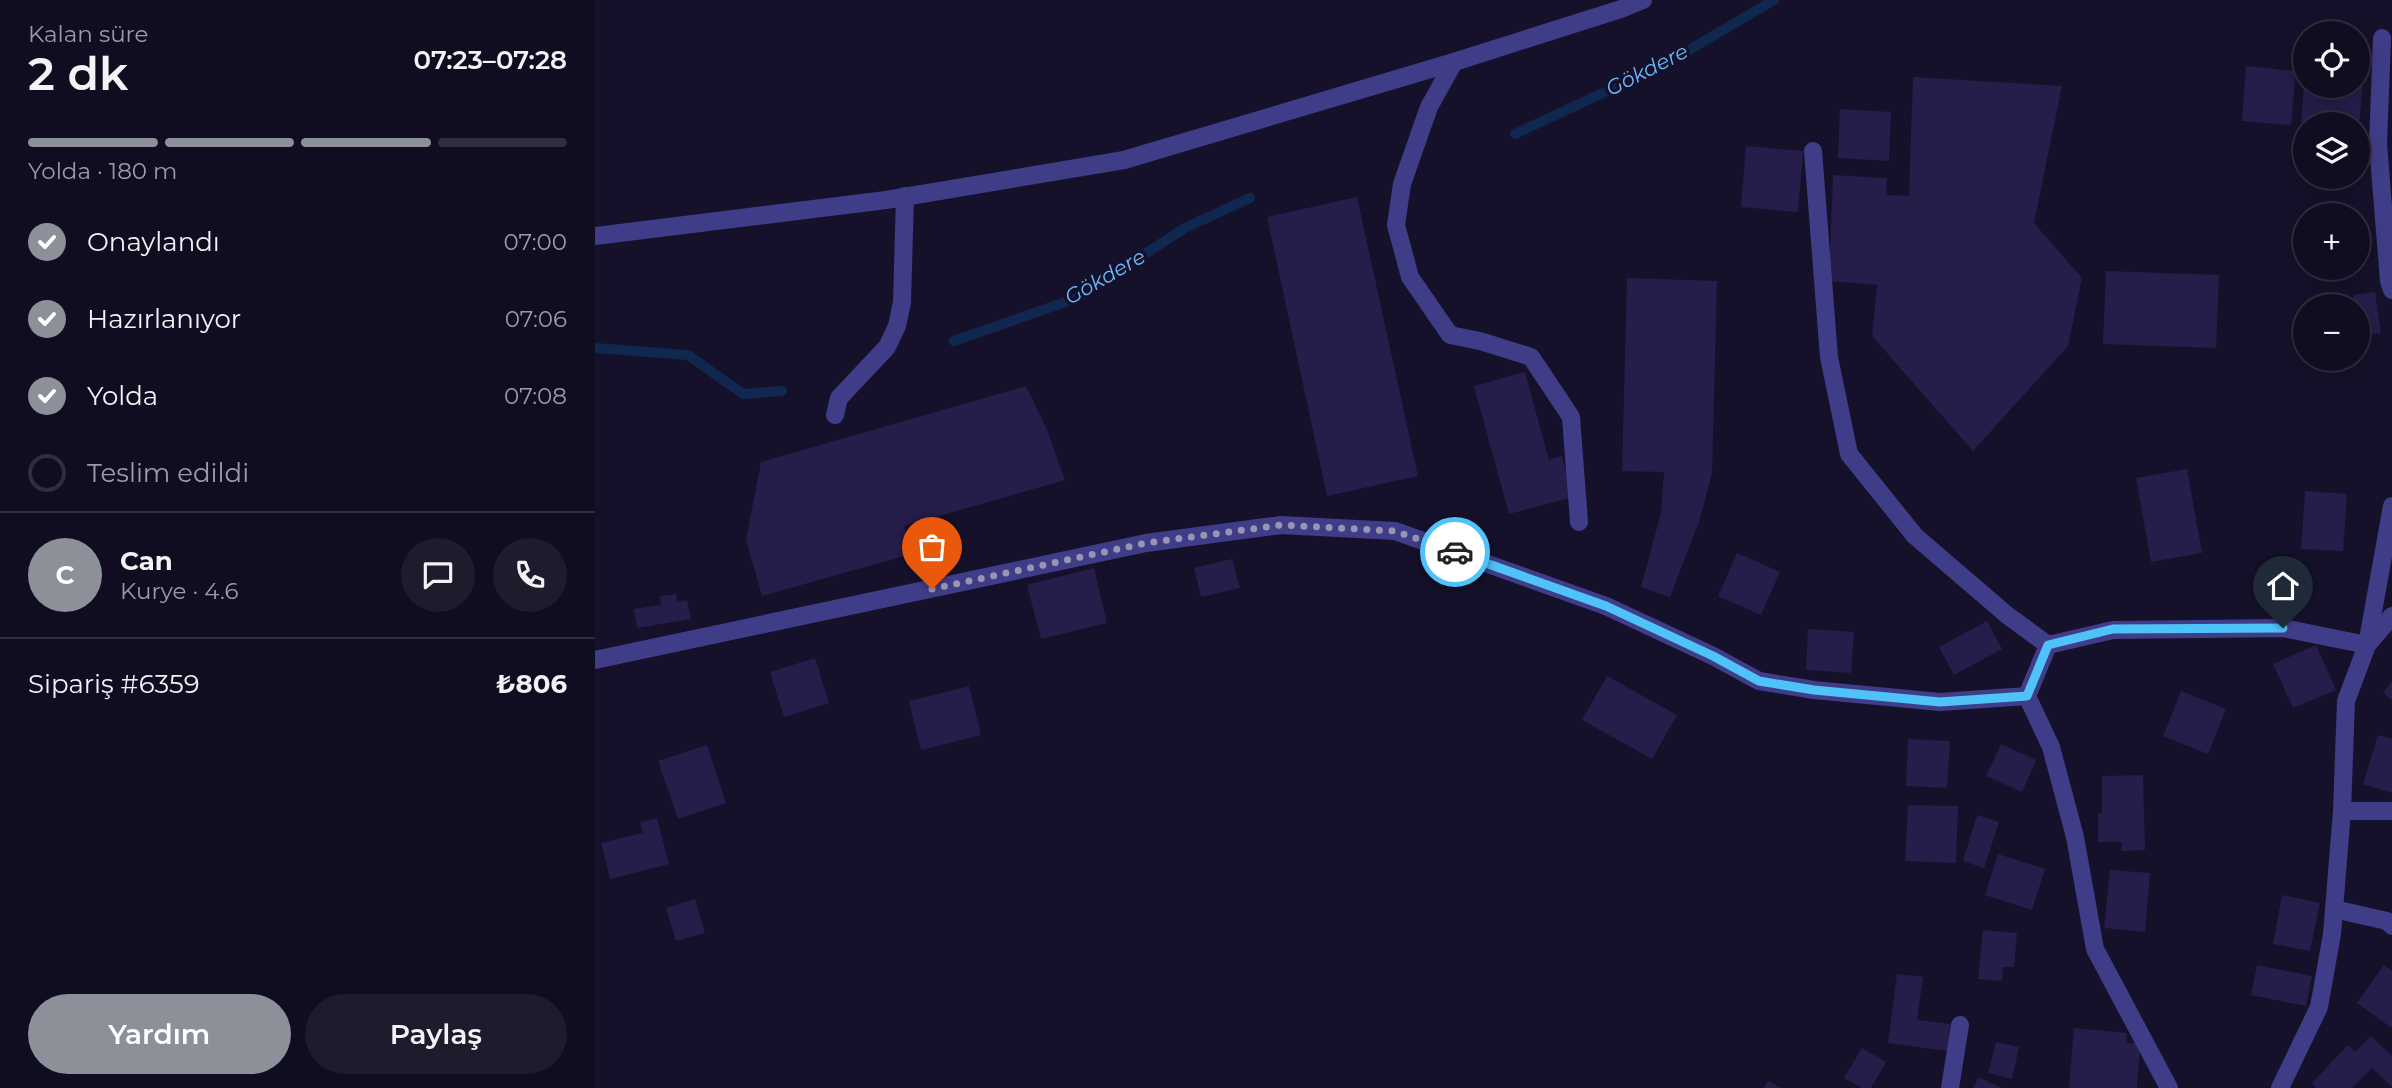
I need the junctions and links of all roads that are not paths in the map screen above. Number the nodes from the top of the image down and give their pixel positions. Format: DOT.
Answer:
graph roads {
  1 [pos="1643,0"];
  2 [pos="2382,38"];
  3 [pos="1454,62"];
  4 [pos="1813,150"];
  5 [pos="905,197"];
  6 [pos="595,236"];
  7 [pos="2392,290"];
  8 [pos="835,415"];
  9 [pos="2392,506"];
  10 [pos="1579,522"];
  11 [pos="2392,616"];
  12 [pos="2048,645"];
  13 [pos="2367,645"];
  14 [pos="595,660"];
  15 [pos="2027,696"];
  16 [pos="2342,811"];
  17 [pos="2392,811"];
  18 [pos="2334,909"];
  19 [pos="2392,926"];
  20 [pos="1960,1026"];
  21 [pos="1950,1088"];
  22 [pos="2169,1088"];
  23 [pos="2280,1088"];
  1 -- 3 [label="street"];
  2 -- 7 [label="street"];
  3 -- 5 [label="street"];
  3 -- 10 [label="street"];
  4 -- 12 [label="street"];
  5 -- 6 [label="street"];
  5 -- 8 [label="street"];
  9 -- 13 [label="street"];
  11 -- 13 [label="street"];
  12 -- 13 [label="street"];
  12 -- 15 [label="street"];
  13 -- 16 [label="street"];
  14 -- 15 [label="street"];
  15 -- 22 [label="street"];
  16 -- 17 [label="street"];
  16 -- 18 [label="street"];
  18 -- 19 [label="street"];
  18 -- 23 [label="street"];
  20 -- 21 [label="street"];
}
